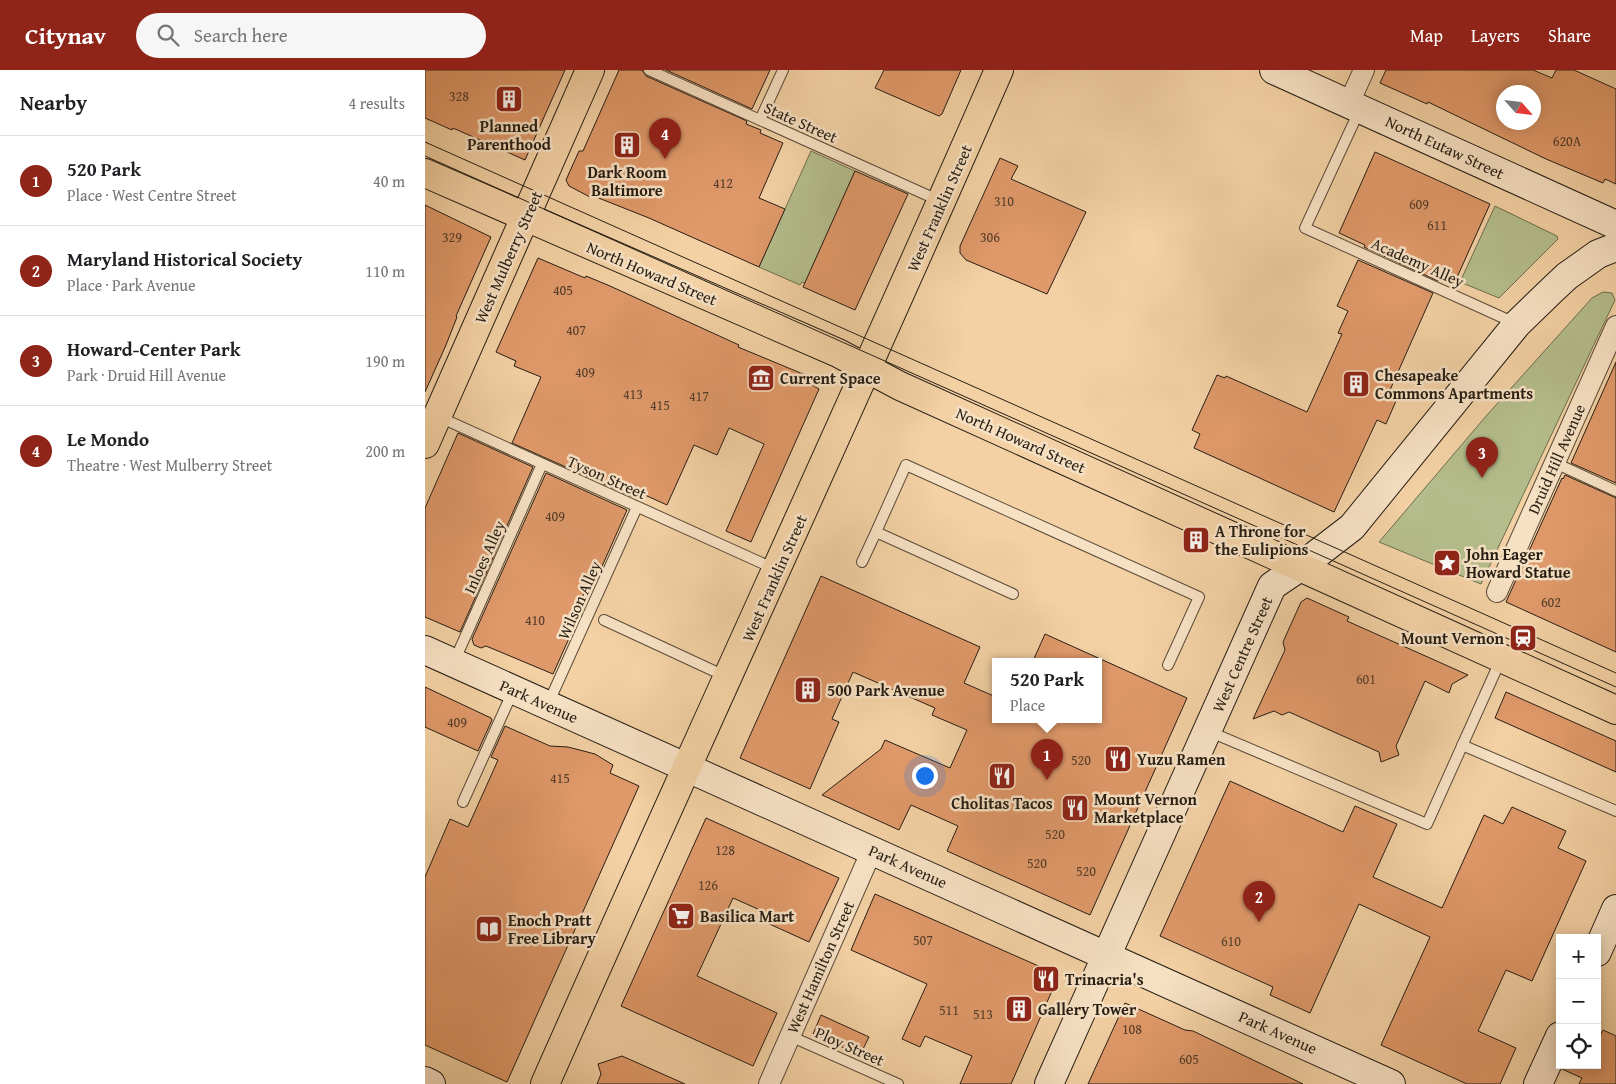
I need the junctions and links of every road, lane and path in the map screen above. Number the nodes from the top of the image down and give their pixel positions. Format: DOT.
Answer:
graph roads {
  1 [pos="590,70"];
  2 [pos="649,70"];
  3 [pos="783,70"];
  4 [pos="999,70"];
  5 [pos="1274,70"];
  6 [pos="1364,70"];
  7 [pos="1355,106"];
  8 [pos="760,120"];
  9 [pos="425,173"];
  10 [pos="941,202"];
  11 [pos="526,218"];
  12 [pos="1616,225"];
  13 [pos="1616,247"];
  14 [pos="1517,324"];
  15 [pos="1616,326"];
  16 [pos="866,369"];
  17 [pos="431,413"];
  18 [pos="425,444"];
  19 [pos="1555,463"];
  20 [pos="542,464"];
  21 [pos="1616,491"];
  22 [pos="637,507"];
  23 [pos="876,532"];
  24 [pos="862,562"];
  25 [pos="1300,567"];
  26 [pos="777,570"];
  27 [pos="1497,592"];
  28 [pos="1013,594"];
  29 [pos="604,620"];
  30 [pos="425,650"];
  31 [pos="1501,659"];
  32 [pos="453,662"];
  33 [pos="1168,665"];
  34 [pos="728,677"];
  35 [pos="514,690"];
  36 [pos="548,705"];
  37 [pos="1616,710"];
  38 [pos="1207,731"];
  39 [pos="1462,745"];
  40 [pos="685,767"];
  41 [pos="463,802"];
  42 [pos="1616,811"];
  43 [pos="872,850"];
  44 [pos="1616,909"];
  45 [pos="1606,943"];
  46 [pos="1107,955"];
  47 [pos="789,1036"];
  48 [pos="1556,1045"];
  49 [pos="425,1081"];
  50 [pos="431,1084"];
  51 [pos="545,1084"];
  52 [pos="769,1084"];
  53 [pos="898,1084"];
  54 [pos="1049,1084"];
  55 [pos="1391,1084"];
  56 [pos="1538,1084"];
  1 -- 11 [label="main road, West Mulberry Street"];
  2 -- 8 [label="lane, State Street"];
  3 -- 8 [label="lane"];
  4 -- 10 [label="main road, West Franklin Street"];
  5 -- 7 [label="street, North Eutaw Street"];
  6 -- 7 [label="street"];
  7 -- 12 [label="street, North Eutaw Street"];
  7 -- 14 [label="lane, Academy Alley"];
  8 -- 10 [label="lane, State Street"];
  9 -- 11 [label="main road, North Howard Street"];
  10 -- 16 [label="main road, West Franklin Street"];
  11 -- 16 [label="main road, North Howard Street"];
  11 -- 17 [label="main road, West Mulberry Street"];
  13 -- 14 [label="street, West Centre Street"];
  14 -- 25 [label="street, West Centre Street"];
  15 -- 19 [label="street, Druid Hill Avenue"];
  16 -- 25 [label="main road, North Howard Street"];
  16 -- 26 [label="main road, West Franklin Street"];
  17 -- 18 [label="main road, West Mulberry Street"];
  17 -- 20 [label="lane, Tyson Street"];
  19 -- 21 [label="lane"];
  19 -- 27 [label="street, Druid Hill Avenue"];
  20 -- 22 [label="lane, Tyson Street"];
  20 -- 32 [label="lane, Inloes Alley"];
  22 -- 26 [label="lane, Tyson Street"];
  22 -- 36 [label="lane, Wilson Alley"];
  23 -- 24 [label="lane"];
  23 -- 28 [label="lane"];
  23 -- 33 [label="lane"];
  25 -- 31 [label="main road, North Howard Street"];
  25 -- 38 [label="street, West Centre Street"];
  26 -- 34 [label="main road, West Franklin Street"];
  29 -- 34 [label="lane"];
  30 -- 32 [label="street, Park Avenue"];
  31 -- 37 [label="main road, North Howard Street"];
  31 -- 39 [label="lane"];
  32 -- 35 [label="street, Park Avenue"];
  34 -- 40 [label="main road, West Franklin Street"];
  35 -- 36 [label="street, Park Avenue"];
  35 -- 41 [label="lane"];
  36 -- 40 [label="street, Park Avenue"];
  38 -- 39 [label="lane"];
  38 -- 46 [label="street, West Centre Street"];
  39 -- 42 [label="lane"];
  40 -- 43 [label="street, Park Avenue"];
  40 -- 51 [label="main road, West Franklin Street"];
  43 -- 46 [label="street, Park Avenue"];
  43 -- 47 [label="street, West Hamilton Street"];
  44 -- 45 [label="street"];
  46 -- 54 [label="street, West Centre Street"];
  46 -- 55 [label="street, Park Avenue"];
  47 -- 52 [label="street, West Hamilton Street"];
  47 -- 53 [label="lane, Ploy Street"];
  48 -- 56 [label="street"];
  49 -- 50 [label="street"];
}
